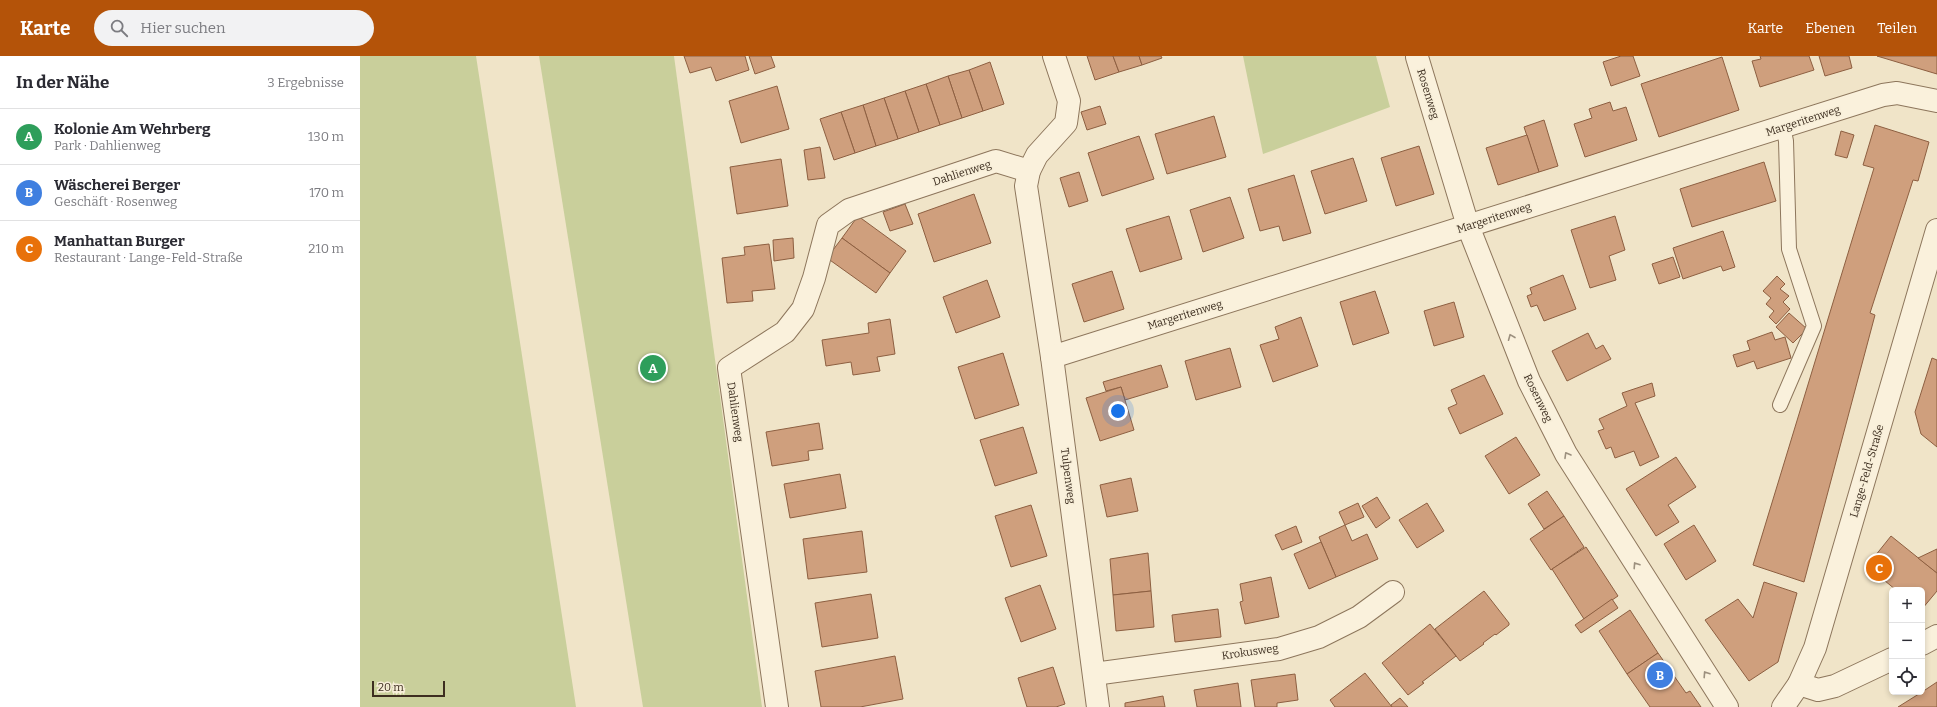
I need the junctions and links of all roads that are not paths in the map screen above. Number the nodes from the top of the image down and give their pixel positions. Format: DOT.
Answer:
graph roads {
  1 [pos="1054,56"];
  2 [pos="1417,57"];
  3 [pos="1937,101"];
  4 [pos="1783,127"];
  5 [pos="1029,171"];
  6 [pos="1468,226"];
  7 [pos="1937,230"];
  8 [pos="1052,357"];
  9 [pos="1780,405"];
  10 [pos="1393,592"];
  11 [pos="1937,636"];
  12 [pos="1925,642"];
  13 [pos="1890,659"];
  14 [pos="1094,674"];
  15 [pos="1799,684"];
  16 [pos="777,707"];
  17 [pos="1098,707"];
  18 [pos="1727,707"];
  19 [pos="1782,707"];
  1 -- 5 [label="street"];
  2 -- 6 [label="street, Rosenweg"];
  3 -- 4 [label="street, Margeritenweg"];
  4 -- 6 [label="street, Margeritenweg"];
  4 -- 9 [label="lane"];
  5 -- 8 [label="street, Tulpenweg"];
  5 -- 16 [label="street, Dahlienweg"];
  6 -- 8 [label="street, Margeritenweg"];
  18 -- 6 [label="street, Rosenweg, one-way"];
  7 -- 15 [label="street, Lange-Feld-Straße"];
  8 -- 14 [label="street, Tulpenweg"];
  10 -- 14 [label="street, Krokusweg"];
  11 -- 12 [label="street"];
  13 -- 15 [label="street"];
  14 -- 17 [label="street, Tulpenweg"];
  15 -- 19 [label="street, Lange-Feld-Straße"];
}
